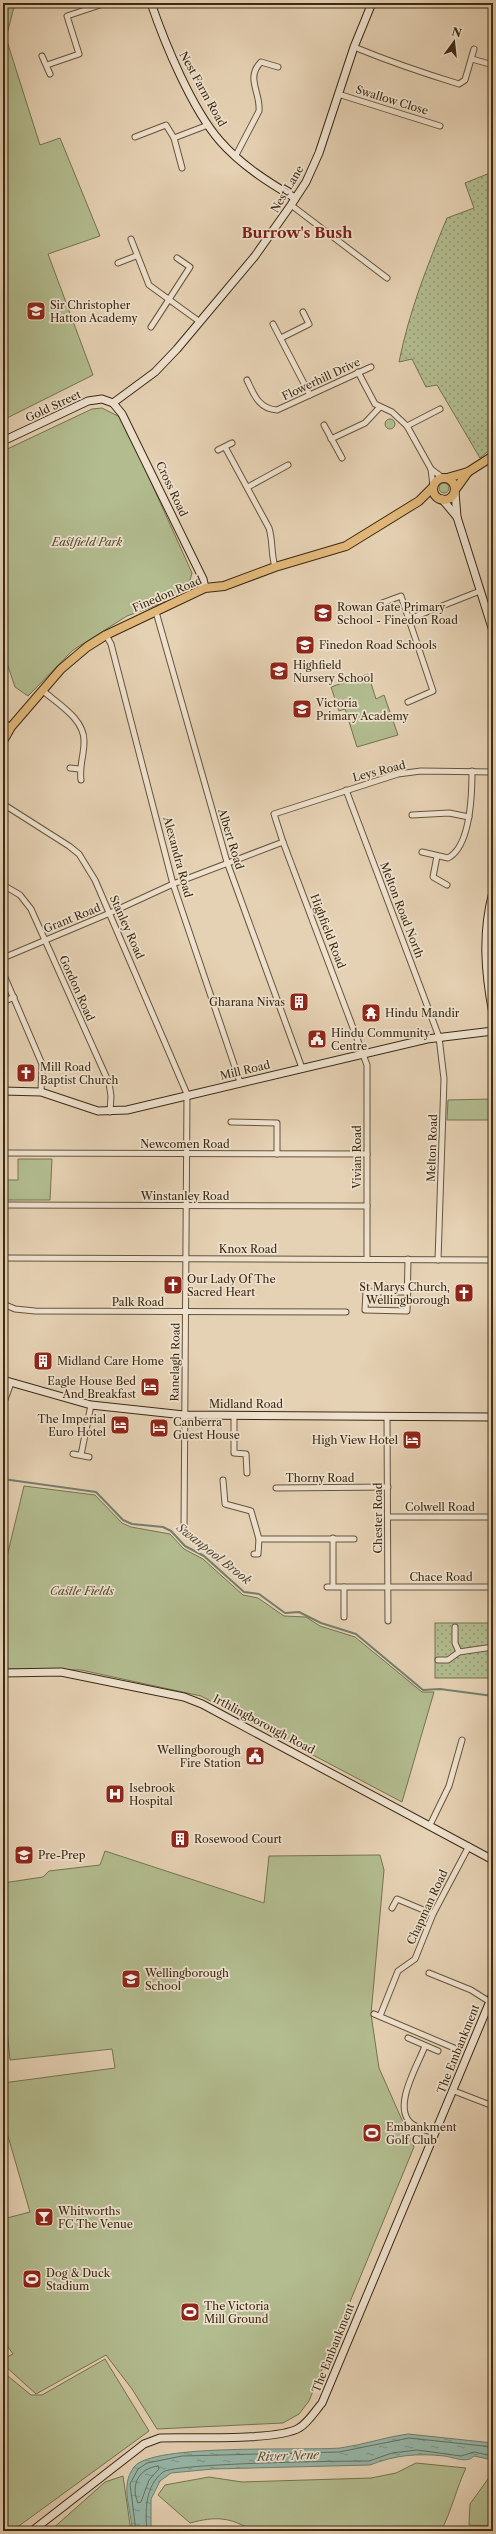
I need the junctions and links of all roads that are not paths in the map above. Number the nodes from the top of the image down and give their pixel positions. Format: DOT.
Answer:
graph roads {
  1 [pos="106,3"];
  2 [pos="131,3"];
  3 [pos="144,3"];
  4 [pos="151,3"];
  5 [pos="372,3"];
  6 [pos="354,47"];
  7 [pos="474,49"];
  8 [pos="42,56"];
  9 [pos="472,58"];
  10 [pos="47,65"];
  11 [pos="493,65"];
  12 [pos="278,67"];
  13 [pos="50,74"];
  14 [pos="338,94"];
  15 [pos="208,125"];
  16 [pos="440,126"];
  17 [pos="135,137"];
  18 [pos="174,138"];
  19 [pos="235,157"];
  20 [pos="182,168"];
  21 [pos="295,198"];
  22 [pos="291,205"];
  23 [pos="131,239"];
  24 [pos="136,256"];
  25 [pos="177,258"];
  26 [pos="118,263"];
  27 [pos="387,278"];
  28 [pos="169,302"];
  29 [pos="303,312"];
  30 [pos="200,322"];
  31 [pos="274,324"];
  32 [pos="151,327"];
  33 [pos="281,338"];
  34 [pos="370,366"];
  35 [pos="358,372"];
  36 [pos="247,380"];
  37 [pos="310,395"];
  38 [pos="113,403"];
  39 [pos="379,408"];
  40 [pos="440,409"];
  41 [pos="324,425"];
  42 [pos="407,426"];
  43 [pos="331,440"];
  44 [pos="3,441"];
  45 [pos="232,443"];
  46 [pos="225,447"];
  47 [pos="218,450"];
  48 [pos="493,456"];
  49 [pos="342,458"];
  50 [pos="288,464"];
  51 [pos="431,469"];
  52 [pos="468,472"];
  53 [pos="445,478"];
  54 [pos="433,486"];
  55 [pos="248,487"];
  56 [pos="455,491"];
  57 [pos="440,499"];
  58 [pos="419,501"];
  59 [pos="457,517"];
  60 [pos="276,567"];
  61 [pos="204,588"];
  62 [pos="480,591"];
  63 [pos="382,604"];
  64 [pos="156,612"];
  65 [pos="409,619"];
  66 [pos="493,631"];
  67 [pos="106,635"];
  68 [pos="42,690"];
  69 [pos="408,702"];
  70 [pos="3,722"];
  71 [pos="11,727"];
  72 [pos="3,741"];
  73 [pos="70,768"];
  74 [pos="79,769"];
  75 [pos="472,772"];
  76 [pos="493,772"];
  77 [pos="81,780"];
  78 [pos="346,790"];
  79 [pos="3,804"];
  80 [pos="274,814"];
  81 [pos="412,815"];
  82 [pos="469,816"];
  83 [pos="283,842"];
  84 [pos="422,852"];
  85 [pos="437,856"];
  86 [pos="227,862"];
  87 [pos="173,884"];
  88 [pos="3,885"];
  89 [pos="447,885"];
  90 [pos="493,892"];
  91 [pos="110,913"];
  92 [pos="45,940"];
  93 [pos="3,958"];
  94 [pos="3,973"];
  95 [pos="14,997"];
  96 [pos="3,1002"];
  97 [pos="493,1014"];
  98 [pos="493,1031"];
  99 [pos="439,1037"];
  100 [pos="364,1054"];
  101 [pos="302,1068"];
  102 [pos="240,1082"];
  103 [pos="3,1091"];
  104 [pos="40,1092"];
  105 [pos="188,1094"];
  106 [pos="110,1112"];
  107 [pos="231,1122"];
  108 [pos="3,1153"];
  109 [pos="187,1154"];
  110 [pos="277,1154"];
  111 [pos="367,1154"];
  112 [pos="3,1205"];
  113 [pos="186,1206"];
  114 [pos="367,1206"];
  115 [pos="3,1258"];
  116 [pos="186,1259"];
  117 [pos="367,1259"];
  118 [pos="408,1259"];
  119 [pos="438,1260"];
  120 [pos="493,1260"];
  121 [pos="408,1292"];
  122 [pos="3,1304"];
  123 [pos="185,1312"];
  124 [pos="346,1312"];
  125 [pos="3,1380"];
  126 [pos="11,1383"];
  127 [pos="3,1405"];
  128 [pos="91,1405"];
  129 [pos="184,1415"];
  130 [pos="234,1415"];
  131 [pos="388,1416"];
  132 [pos="493,1416"];
  133 [pos="73,1454"];
  134 [pos="81,1455"];
  135 [pos="89,1457"];
  136 [pos="246,1473"];
  137 [pos="223,1480"];
  138 [pos="388,1487"];
  139 [pos="276,1488"];
  140 [pos="388,1516"];
  141 [pos="493,1517"];
  142 [pos="184,1532"];
  143 [pos="333,1538"];
  144 [pos="259,1539"];
  145 [pos="354,1539"];
  146 [pos="254,1554"];
  147 [pos="344,1586"];
  148 [pos="388,1587"];
  149 [pos="493,1587"];
  150 [pos="344,1617"];
  151 [pos="388,1621"];
  152 [pos="455,1627"];
  153 [pos="493,1647"];
  154 [pos="459,1652"];
  155 [pos="438,1660"];
  156 [pos="3,1673"];
  157 [pos="462,1740"];
  158 [pos="430,1825"];
  159 [pos="469,1846"];
  160 [pos="493,1860"];
  161 [pos="392,1908"];
  162 [pos="433,1914"];
  163 [pos="429,1974"];
  164 [pos="493,1994"];
  165 [pos="490,2002"];
  166 [pos="374,2014"];
  167 [pos="380,2016"];
  168 [pos="408,2038"];
  169 [pos="425,2046"];
  170 [pos="454,2048"];
  171 [pos="438,2051"];
  172 [pos="454,2091"];
  173 [pos="493,2106"];
  174 [pos="435,2133"];
  175 [pos="32,2531"];
  1 -- 10 [label="street"];
  2 -- 3 [label="street"];
  4 -- 15 [label="main road, Nest Farm Road"];
  5 -- 6 [label="main road, Nest Lane"];
  6 -- 9 [label="street"];
  6 -- 14 [label="main road, Nest Lane"];
  7 -- 9 [label="street"];
  8 -- 10 [label="street"];
  9 -- 11 [label="street"];
  10 -- 13 [label="street"];
  12 -- 19 [label="street"];
  14 -- 16 [label="street, Swallow Close"];
  14 -- 21 [label="main road, Nest Lane"];
  15 -- 18 [label="street"];
  15 -- 19 [label="main road, Nest Farm Road"];
  17 -- 18 [label="street"];
  18 -- 20 [label="street"];
  19 -- 21 [label="main road, Nest Farm Road"];
  21 -- 22 [label="main road, Nest Lane"];
  22 -- 27 [label="street"];
  22 -- 30 [label="main road, Nest Lane"];
  23 -- 24 [label="street"];
  24 -- 26 [label="street"];
  24 -- 28 [label="street"];
  25 -- 28 [label="street"];
  28 -- 30 [label="street"];
  28 -- 32 [label="street"];
  29 -- 33 [label="street"];
  30 -- 38 [label="main road, Nest Lane"];
  31 -- 33 [label="street"];
  33 -- 37 [label="street"];
  34 -- 35 [label="street, Flowerhill Drive"];
  35 -- 37 [label="street, Flowerhill Drive"];
  35 -- 39 [label="street"];
  36 -- 37 [label="street, Flowerhill Drive"];
  38 -- 44 [label="main road, Gold Street"];
  38 -- 61 [label="main road, Cross Road"];
  39 -- 42 [label="street"];
  39 -- 43 [label="street"];
  40 -- 42 [label="street"];
  41 -- 43 [label="street"];
  42 -- 51 [label="street"];
  43 -- 49 [label="street"];
  45 -- 46 [label="street"];
  46 -- 47 [label="street"];
  46 -- 55 [label="street"];
  48 -- 52 [label="main road"];
  50 -- 55 [label="street"];
  51 -- 53 [label="street"];
  51 -- 54 [label="street"];
  52 -- 53 [label="main road"];
  52 -- 56 [label="main road"];
  53 -- 54 [label="main road"];
  53 -- 56 [label="main road"];
  54 -- 57 [label="main road"];
  54 -- 58 [label="main road, Finedon Road"];
  55 -- 60 [label="street"];
  56 -- 57 [label="main road"];
  56 -- 59 [label="main road"];
  57 -- 58 [label="main road, Finedon Road"];
  57 -- 59 [label="main road"];
  58 -- 60 [label="main road, Finedon Road"];
  59 -- 62 [label="main road"];
  60 -- 61 [label="main road, Finedon Road"];
  61 -- 64 [label="main road, Finedon Road"];
  62 -- 65 [label="street"];
  62 -- 66 [label="main road"];
  63 -- 65 [label="street"];
  64 -- 67 [label="main road, Finedon Road"];
  64 -- 86 [label="street, Albert Road"];
  65 -- 69 [label="street"];
  67 -- 68 [label="main road, Finedon Road"];
  67 -- 87 [label="street, Alexandra Road"];
  68 -- 71 [label="main road, Finedon Road"];
  68 -- 74 [label="street"];
  70 -- 71 [label="street"];
  71 -- 72 [label="main road, Finedon Road"];
  73 -- 74 [label="street"];
  74 -- 77 [label="street"];
  75 -- 76 [label="street, Leys Road"];
  75 -- 78 [label="street, Leys Road"];
  75 -- 82 [label="street"];
  78 -- 80 [label="street, Leys Road"];
  78 -- 99 [label="street, Melton Road North"];
  79 -- 91 [label="street, Stanley Road"];
  80 -- 83 [label="street, Highfield Road"];
  81 -- 82 [label="street"];
  82 -- 85 [label="street"];
  83 -- 86 [label="street, Grant Road"];
  83 -- 100 [label="street, Highfield Road"];
  84 -- 85 [label="street"];
  85 -- 89 [label="street"];
  86 -- 87 [label="street, Grant Road"];
  86 -- 101 [label="street, Albert Road"];
  87 -- 91 [label="street, Grant Road"];
  87 -- 102 [label="street, Alexandra Road"];
  88 -- 92 [label="street, Gordon Road"];
  90 -- 97 [label="main road"];
  91 -- 92 [label="street, Grant Road"];
  91 -- 105 [label="street, Stanley Road"];
  92 -- 93 [label="street, Grant Road"];
  92 -- 106 [label="street, Gordon Road"];
  94 -- 95 [label="street"];
  95 -- 96 [label="street"];
  95 -- 104 [label="street"];
  98 -- 99 [label="main road, Mill Road"];
  99 -- 100 [label="main road, Mill Road"];
  99 -- 119 [label="street, Melton Road"];
  100 -- 101 [label="main road, Mill Road"];
  100 -- 111 [label="street, Vivian Road"];
  101 -- 102 [label="main road, Mill Road"];
  102 -- 105 [label="main road, Mill Road"];
  103 -- 104 [label="main road, Mill Road"];
  104 -- 106 [label="main road, Mill Road"];
  105 -- 106 [label="main road, Mill Road"];
  105 -- 109 [label="street, Ranelagh Road"];
  107 -- 110 [label="street"];
  108 -- 109 [label="street, Newcomen Road"];
  109 -- 110 [label="street, Newcomen Road"];
  109 -- 113 [label="street, Ranelagh Road"];
  110 -- 111 [label="street, Newcomen Road"];
  111 -- 114 [label="street, Vivian Road"];
  112 -- 113 [label="street, Winstanley Road"];
  113 -- 114 [label="street, Winstanley Road"];
  113 -- 116 [label="street, Ranelagh Road"];
  114 -- 117 [label="street, Vivian Road"];
  115 -- 116 [label="street, Knox Road"];
  116 -- 117 [label="street, Knox Road"];
  116 -- 123 [label="street, Ranelagh Road"];
  117 -- 118 [label="street, Knox Road"];
  118 -- 119 [label="street, Knox Road"];
  118 -- 121 [label="street"];
  119 -- 120 [label="street, Knox Road"];
  121 -- 121 [label="street"];
  122 -- 123 [label="street, Palk Road"];
  123 -- 124 [label="street, Palk Road"];
  123 -- 129 [label="street, Ranelagh Road"];
  125 -- 126 [label="main road, Midland Road"];
  126 -- 127 [label="street"];
  126 -- 128 [label="main road, Midland Road"];
  128 -- 129 [label="main road, Midland Road"];
  128 -- 134 [label="street"];
  129 -- 130 [label="main road, Midland Road"];
  129 -- 142 [label="street, Ranelagh Road"];
  130 -- 131 [label="main road, Midland Road"];
  130 -- 136 [label="street"];
  131 -- 132 [label="main road, Midland Road"];
  131 -- 138 [label="street, Chester Road"];
  133 -- 134 [label="street"];
  134 -- 135 [label="street"];
  137 -- 144 [label="street"];
  138 -- 139 [label="street, Thorny Road"];
  138 -- 140 [label="street, Chester Road"];
  140 -- 141 [label="street, Colwell Road"];
  140 -- 148 [label="street, Chester Road"];
  143 -- 144 [label="street"];
  143 -- 145 [label="street"];
  143 -- 147 [label="street, Chace Road"];
  144 -- 146 [label="street"];
  147 -- 148 [label="street, Chace Road"];
  147 -- 150 [label="street"];
  148 -- 149 [label="street, Chace Road"];
  148 -- 151 [label="street, Chester Road"];
  152 -- 154 [label="street"];
  153 -- 154 [label="street"];
  154 -- 155 [label="street"];
  156 -- 158 [label="main road, Irthlingborough Road"];
  157 -- 158 [label="street"];
  158 -- 159 [label="main road, Irthlingborough Road"];
  159 -- 160 [label="main road, Irthlingborough Road"];
  159 -- 162 [label="street, Chapman Road"];
  161 -- 162 [label="street"];
  162 -- 167 [label="street, Chapman Road"];
  163 -- 165 [label="street"];
  164 -- 165 [label="main road, The Embankment"];
  165 -- 172 [label="main road, The Embankment"];
  166 -- 167 [label="street"];
  167 -- 170 [label="street"];
  168 -- 169 [label="street"];
  169 -- 171 [label="street"];
  169 -- 174 [label="street"];
  172 -- 173 [label="street"];
  172 -- 174 [label="main road, The Embankment"];
  174 -- 175 [label="main road, The Embankment"];
}
